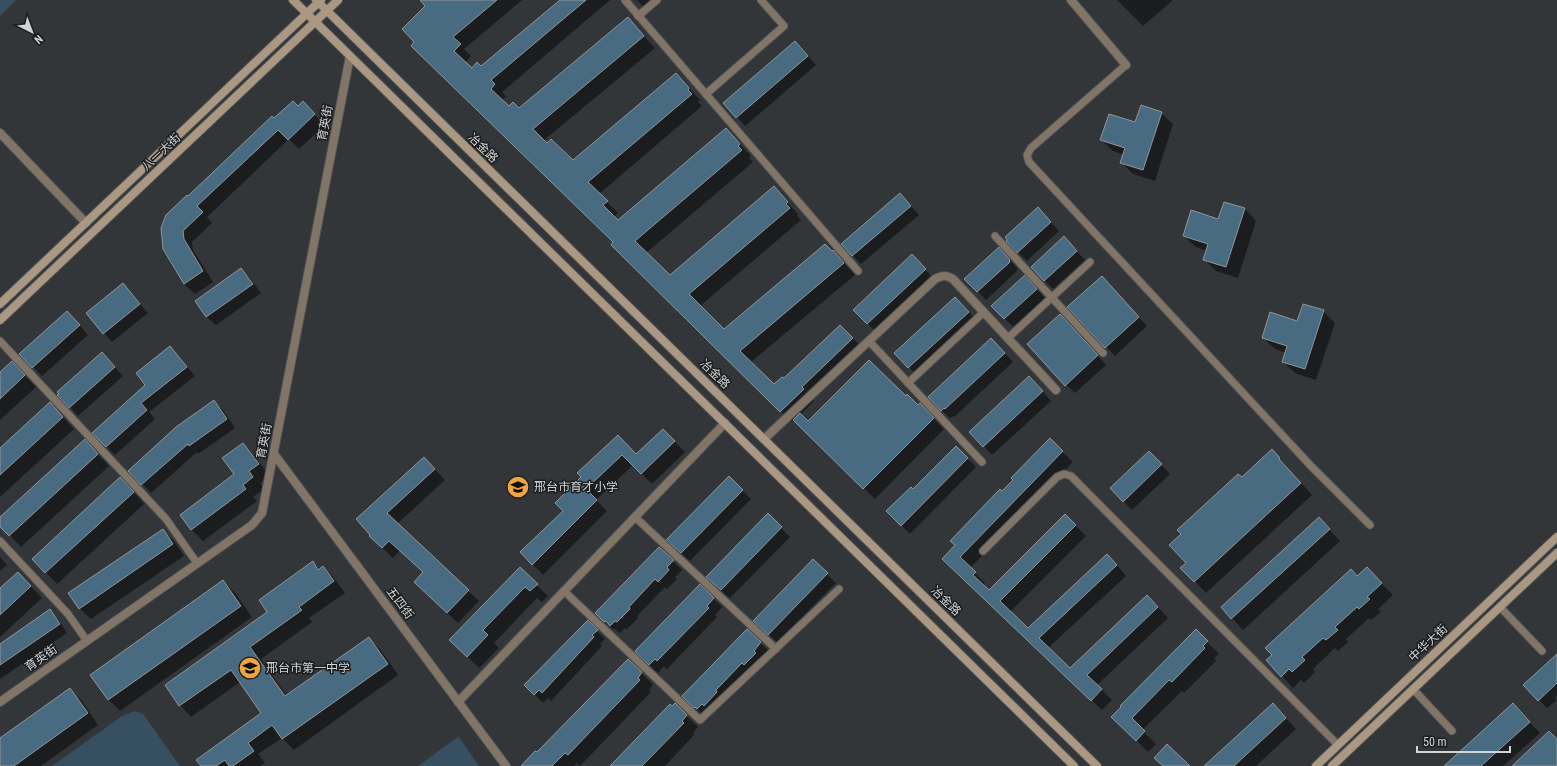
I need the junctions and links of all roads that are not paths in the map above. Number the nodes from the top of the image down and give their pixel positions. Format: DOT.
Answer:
graph roads {
  1 [pos="293,0"];
  2 [pos="338,0"];
  3 [pos="625,0"];
  4 [pos="657,0"];
  5 [pos="761,0"];
  6 [pos="1071,0"];
  7 [pos="318,1"];
  8 [pos="326,11"];
  9 [pos="307,14"];
  10 [pos="638,16"];
  11 [pos="315,22"];
  12 [pos="350,56"];
  13 [pos="1126,65"];
  14 [pos="706,94"];
  15 [pos="0,133"];
  16 [pos="86,223"];
  17 [pos="994,236"];
  18 [pos="1090,262"];
  19 [pos="858,271"];
  20 [pos="1052,298"];
  21 [pos="0,304"];
  22 [pos="984,312"];
  23 [pos="0,320"];
  24 [pos="1008,338"];
  25 [pos="0,341"];
  26 [pos="870,341"];
  27 [pos="1103,353"];
  28 [pos="908,382"];
  29 [pos="1056,390"];
  30 [pos="725,423"];
  31 [pos="764,440"];
  32 [pos="274,454"];
  33 [pos="982,462"];
  34 [pos="635,517"];
  35 [pos="1370,525"];
  36 [pos="1557,537"];
  37 [pos="0,541"];
  38 [pos="983,551"];
  39 [pos="1557,553"];
  40 [pos="197,563"];
  41 [pos="839,590"];
  42 [pos="564,591"];
  43 [pos="1500,607"];
  44 [pos="87,641"];
  45 [pos="776,649"];
  46 [pos="1542,651"];
  47 [pos="1413,689"];
  48 [pos="0,702"];
  49 [pos="458,702"];
  50 [pos="1452,731"];
  51 [pos="1338,745"];
  52 [pos="506,766"];
  53 [pos="1074,766"];
  54 [pos="1097,766"];
  55 [pos="1316,766"];
  56 [pos="1332,766"];
  1 -- 9 [label="street"];
  2 -- 8 [label="street, 八一大街"];
  3 -- 10 [label="lane"];
  4 -- 10 [label="lane"];
  5 -- 14 [label="lane"];
  6 -- 13 [label="street"];
  7 -- 8 [label="street, 冶金路"];
  7 -- 9 [label="street, 八一大街"];
  8 -- 11 [label="street, 八一大街"];
  8 -- 31 [label="street, 冶金路"];
  9 -- 11 [label="street"];
  9 -- 16 [label="street, 八一大街"];
  10 -- 14 [label="lane"];
  11 -- 12 [label="street"];
  11 -- 23 [label="street, 八一大街"];
  12 -- 30 [label="street"];
  12 -- 32 [label="street, 育英街"];
  13 -- 35 [label="lane"];
  14 -- 19 [label="lane"];
  15 -- 16 [label="street"];
  16 -- 21 [label="street, 八一大街"];
  17 -- 20 [label="lane"];
  18 -- 20 [label="lane"];
  20 -- 24 [label="lane"];
  20 -- 27 [label="lane"];
  22 -- 24 [label="street"];
  22 -- 26 [label="street"];
  22 -- 28 [label="lane"];
  24 -- 29 [label="street"];
  25 -- 40 [label="lane"];
  26 -- 28 [label="lane"];
  26 -- 31 [label="street"];
  28 -- 33 [label="lane"];
  30 -- 34 [label="street"];
  30 -- 53 [label="street"];
  31 -- 54 [label="street, 冶金路"];
  32 -- 40 [label="street, 育英街"];
  32 -- 49 [label="street, 五四街"];
  34 -- 42 [label="street"];
  34 -- 45 [label="lane"];
  36 -- 51 [label="street, 中华大街"];
  37 -- 44 [label="lane"];
  38 -- 51 [label="lane"];
  39 -- 43 [label="street, 中华大街"];
  40 -- 44 [label="street, 育英街"];
  41 -- 45 [label="lane"];
  42 -- 45 [label="lane"];
  42 -- 49 [label="street"];
  43 -- 46 [label="lane"];
  43 -- 47 [label="street, 中华大街"];
  44 -- 48 [label="street, 育英街"];
  47 -- 50 [label="lane"];
  47 -- 56 [label="street, 中华大街"];
  49 -- 52 [label="street, 五四街"];
  51 -- 55 [label="street, 中华大街"];
}
